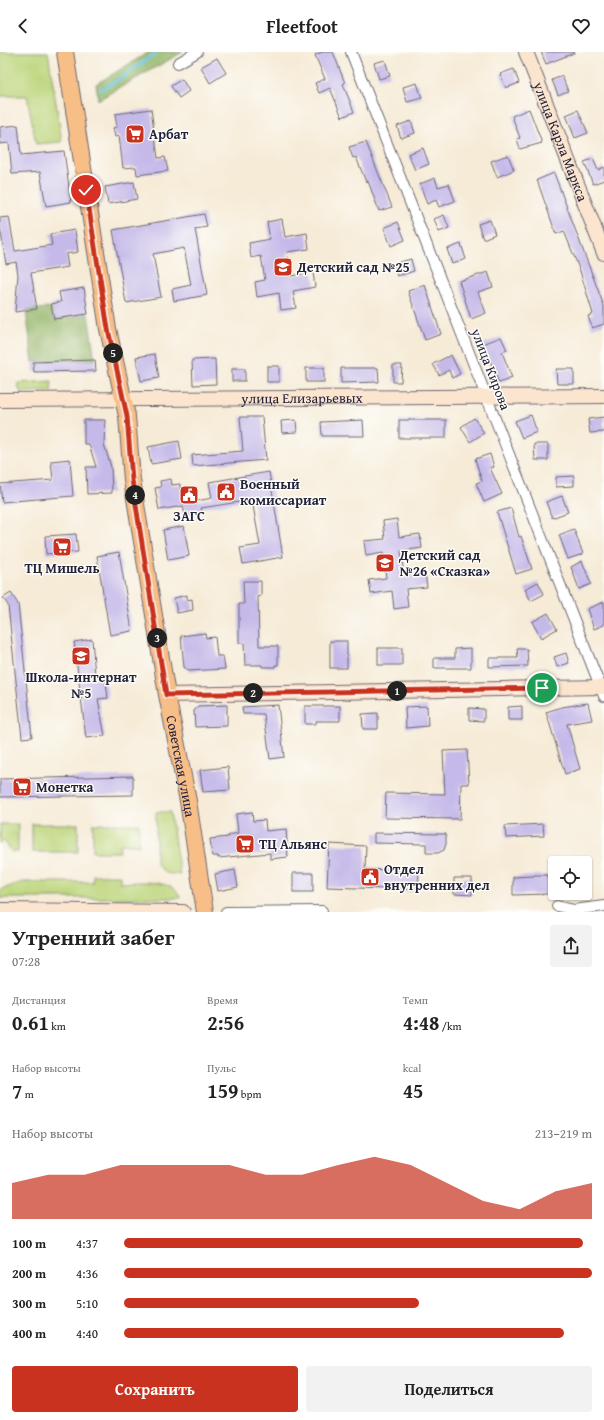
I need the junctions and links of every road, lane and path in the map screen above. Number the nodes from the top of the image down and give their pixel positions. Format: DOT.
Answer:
graph roads {
  1 [pos="64,52"];
  2 [pos="197,52"];
  3 [pos="351,52"];
  4 [pos="526,52"];
  5 [pos="178,63"];
  6 [pos="604,253"];
  7 [pos="486,396"];
  8 [pos="604,396"];
  9 [pos="122,398"];
  10 [pos="0,400"];
  11 [pos="603,690"];
  12 [pos="166,695"];
  13 [pos="557,906"];
  14 [pos="604,906"];
  15 [pos="0,910"];
  16 [pos="322,911"];
  17 [pos="182,912"];
  18 [pos="205,912"];
  19 [pos="226,912"];
  1 -- 9 [label="main road, Советская улица"];
  2 -- 5 [label="street"];
  3 -- 7 [label="street, улица Кирова"];
  4 -- 6 [label="street, улица Карла Маркса"];
  7 -- 8 [label="street, улица Елизарьевых"];
  7 -- 9 [label="street, улица Елизарьевых"];
  7 -- 11 [label="street, улица Кирова"];
  9 -- 10 [label="street, улица Елизарьевых"];
  9 -- 12 [label="main road, Советская улица"];
  11 -- 12 [label="street"];
  12 -- 18 [label="main road, Советская улица"];
  13 -- 14 [label="street"];
  15 -- 17 [label="street"];
  16 -- 19 [label="street"];
}
